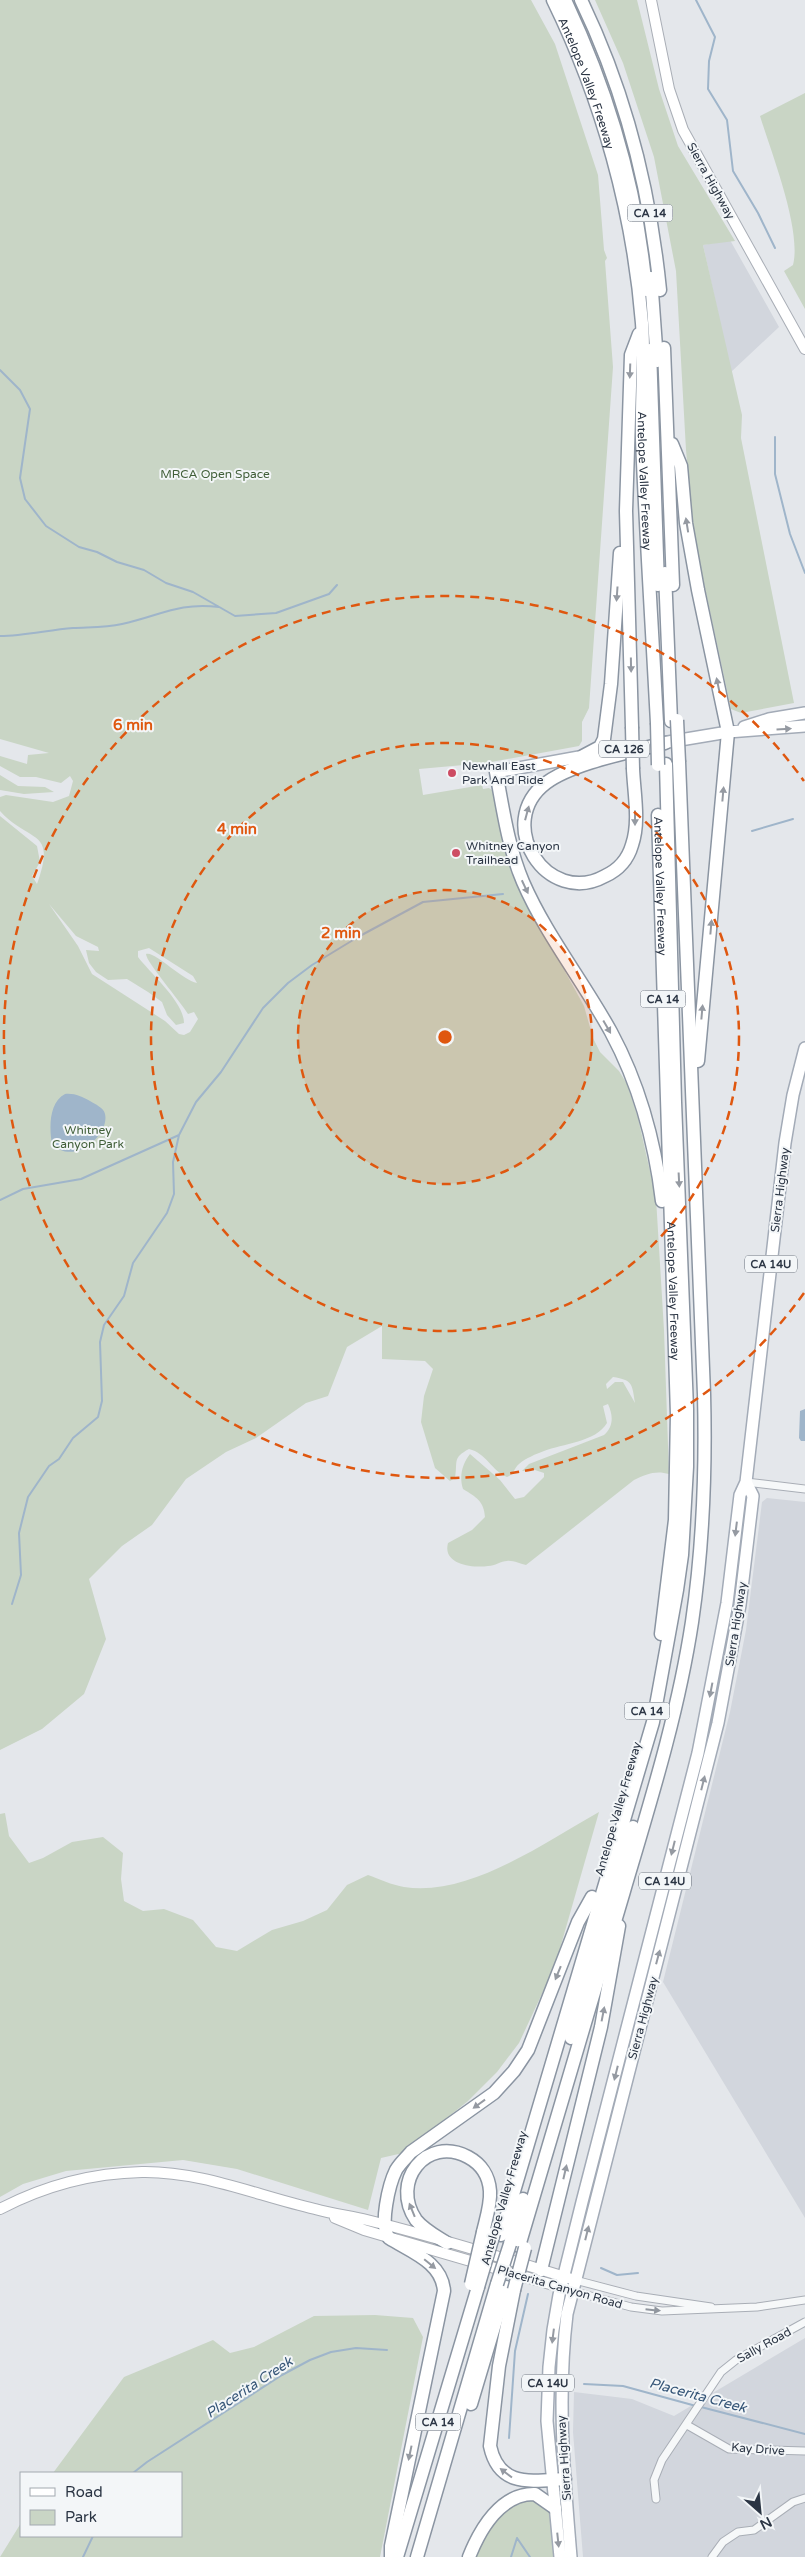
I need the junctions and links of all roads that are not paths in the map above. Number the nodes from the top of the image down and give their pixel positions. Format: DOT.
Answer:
graph roads {
  1 [pos="553,0"];
  2 [pos="565,0"];
  3 [pos="572,0"];
  4 [pos="581,0"];
  5 [pos="651,0"];
  6 [pos="642,324"];
  7 [pos="805,349"];
  8 [pos="668,437"];
  9 [pos="626,511"];
  10 [pos="805,713"];
  11 [pos="667,721"];
  12 [pos="805,726"];
  13 [pos="728,732"];
  14 [pos="665,743"];
  15 [pos="583,756"];
  16 [pos="669,764"];
  17 [pos="496,772"];
  18 [pos="805,1048"];
  19 [pos="693,1113"];
  20 [pos="670,1232"];
  21 [pos="692,1466"];
  22 [pos="746,1482"];
  23 [pos="805,1489"];
  24 [pos="680,1524"];
  25 [pos="697,1545"];
  26 [pos="592,1897"];
  27 [pos="618,1909"];
  28 [pos="0,2209"];
  29 [pos="316,2210"];
  30 [pos="384,2225"];
  31 [pos="389,2238"];
  32 [pos="505,2240"];
  33 [pos="447,2243"];
  34 [pos="541,2270"];
  35 [pos="568,2284"];
  36 [pos="492,2287"];
  37 [pos="805,2300"];
  38 [pos="724,2309"];
  39 [pos="805,2322"];
  40 [pos="687,2424"];
  41 [pos="805,2451"];
  42 [pos="559,2479"];
  43 [pos="805,2498"];
  44 [pos="656,2499"];
  45 [pos="555,2508"];
  46 [pos="391,2557"];
  47 [pos="397,2557"];
  48 [pos="405,2557"];
  49 [pos="417,2557"];
  50 [pos="424,2557"];
  51 [pos="469,2557"];
  52 [pos="560,2557"];
  53 [pos="571,2557"];
  54 [pos="712,2557"];
  1 -- 6 [label="highway, Antelope Valley Freeway / CA 14"];
  2 -- 11 [label="highway"];
  3 -- 11 [label="highway"];
  4 -- 8 [label="highway, Antelope Valley Freeway / CA 14"];
  5 -- 7 [label="main road, Sierra Highway"];
  6 -- 9 [label="highway, one-way"];
  6 -- 11 [label="highway, Antelope Valley Freeway / CA 14"];
  8 -- 11 [label="highway, Antelope Valley Freeway / CA 14"];
  13 -- 8 [label="highway, one-way"];
  9 -- 14 [label="highway, one-way, bridge"];
  9 -- 15 [label="highway, one-way"];
  10 -- 13 [label="main road"];
  11 -- 16 [label="highway, Antelope Valley Freeway / CA 14, bridge"];
  11 -- 16 [label="highway, Antelope Valley Freeway / CA 14, bridge"];
  13 -- 12 [label="main road, one-way"];
  13 -- 14 [label="main road, CA 126"];
  19 -- 13 [label="highway, one-way"];
  14 -- 15 [label="main road, CA 126"];
  15 -- 17 [label="main road, CA 126"];
  16 -- 19 [label="highway, Antelope Valley Freeway / CA 14"];
  16 -- 20 [label="highway, Antelope Valley Freeway / CA 14"];
  16 -- 21 [label="highway"];
  17 -- 20 [label="highway, one-way"];
  18 -- 22 [label="main road, Sierra Highway / CA 14U"];
  19 -- 21 [label="highway, Antelope Valley Freeway / CA 14"];
  20 -- 21 [label="highway, Antelope Valley Freeway / CA 14"];
  21 -- 24 [label="highway, Antelope Valley Freeway / CA 14"];
  21 -- 25 [label="highway, Antelope Valley Freeway / CA 14"];
  22 -- 23 [label="street"];
  22 -- 35 [label="main road, Sierra Highway / CA 14U, one-way"];
  35 -- 22 [label="main road, Sierra Highway / CA 14U, one-way"];
  24 -- 26 [label="highway, Antelope Valley Freeway / CA 14"];
  24 -- 32 [label="highway"];
  25 -- 27 [label="highway, Antelope Valley Freeway / CA 14"];
  25 -- 32 [label="highway"];
  26 -- 30 [label="highway, one-way"];
  26 -- 32 [label="highway, Antelope Valley Freeway / CA 14"];
  27 -- 32 [label="highway, Antelope Valley Freeway / CA 14"];
  34 -- 27 [label="highway, one-way"];
  28 -- 29 [label="main road, Placerita Canyon Road"];
  29 -- 30 [label="main road, Placerita Canyon Road"];
  29 -- 31 [label="main road, Placerita Canyon Road"];
  30 -- 31 [label="highway"];
  30 -- 33 [label="main road, Placerita Canyon Road"];
  31 -- 35 [label="main road, Placerita Canyon Road"];
  31 -- 46 [label="highway, one-way"];
  33 -- 32 [label="highway, one-way"];
  32 -- 36 [label="highway, bridge"];
  32 -- 36 [label="highway, Antelope Valley Freeway / CA 14, bridge"];
  32 -- 36 [label="highway, bridge"];
  33 -- 34 [label="main road, Placerita Canyon Road"];
  34 -- 35 [label="main road, Placerita Canyon Road"];
  35 -- 38 [label="street, Placerita Canyon Road"];
  35 -- 38 [label="street, Placerita Canyon Road, one-way"];
  35 -- 42 [label="main road, Sierra Highway / CA 14U"];
  42 -- 36 [label="highway, one-way"];
  36 -- 47 [label="highway, Antelope Valley Freeway / CA 14"];
  36 -- 48 [label="highway"];
  36 -- 49 [label="highway"];
  36 -- 50 [label="highway, Antelope Valley Freeway / CA 14"];
  37 -- 38 [label="street, Placerita Canyon Road"];
  39 -- 40 [label="street, Sally Road"];
  40 -- 41 [label="street, Kay Drive"];
  40 -- 44 [label="street, Sally Road"];
  42 -- 45 [label="main road, Sierra Highway / CA 14U"];
  42 -- 53 [label="main road, Sierra Highway / CA 14U"];
  43 -- 54 [label="street"];
  45 -- 51 [label="highway"];
  45 -- 52 [label="main road, Sierra Highway / CA 14U, one-way"];
}
